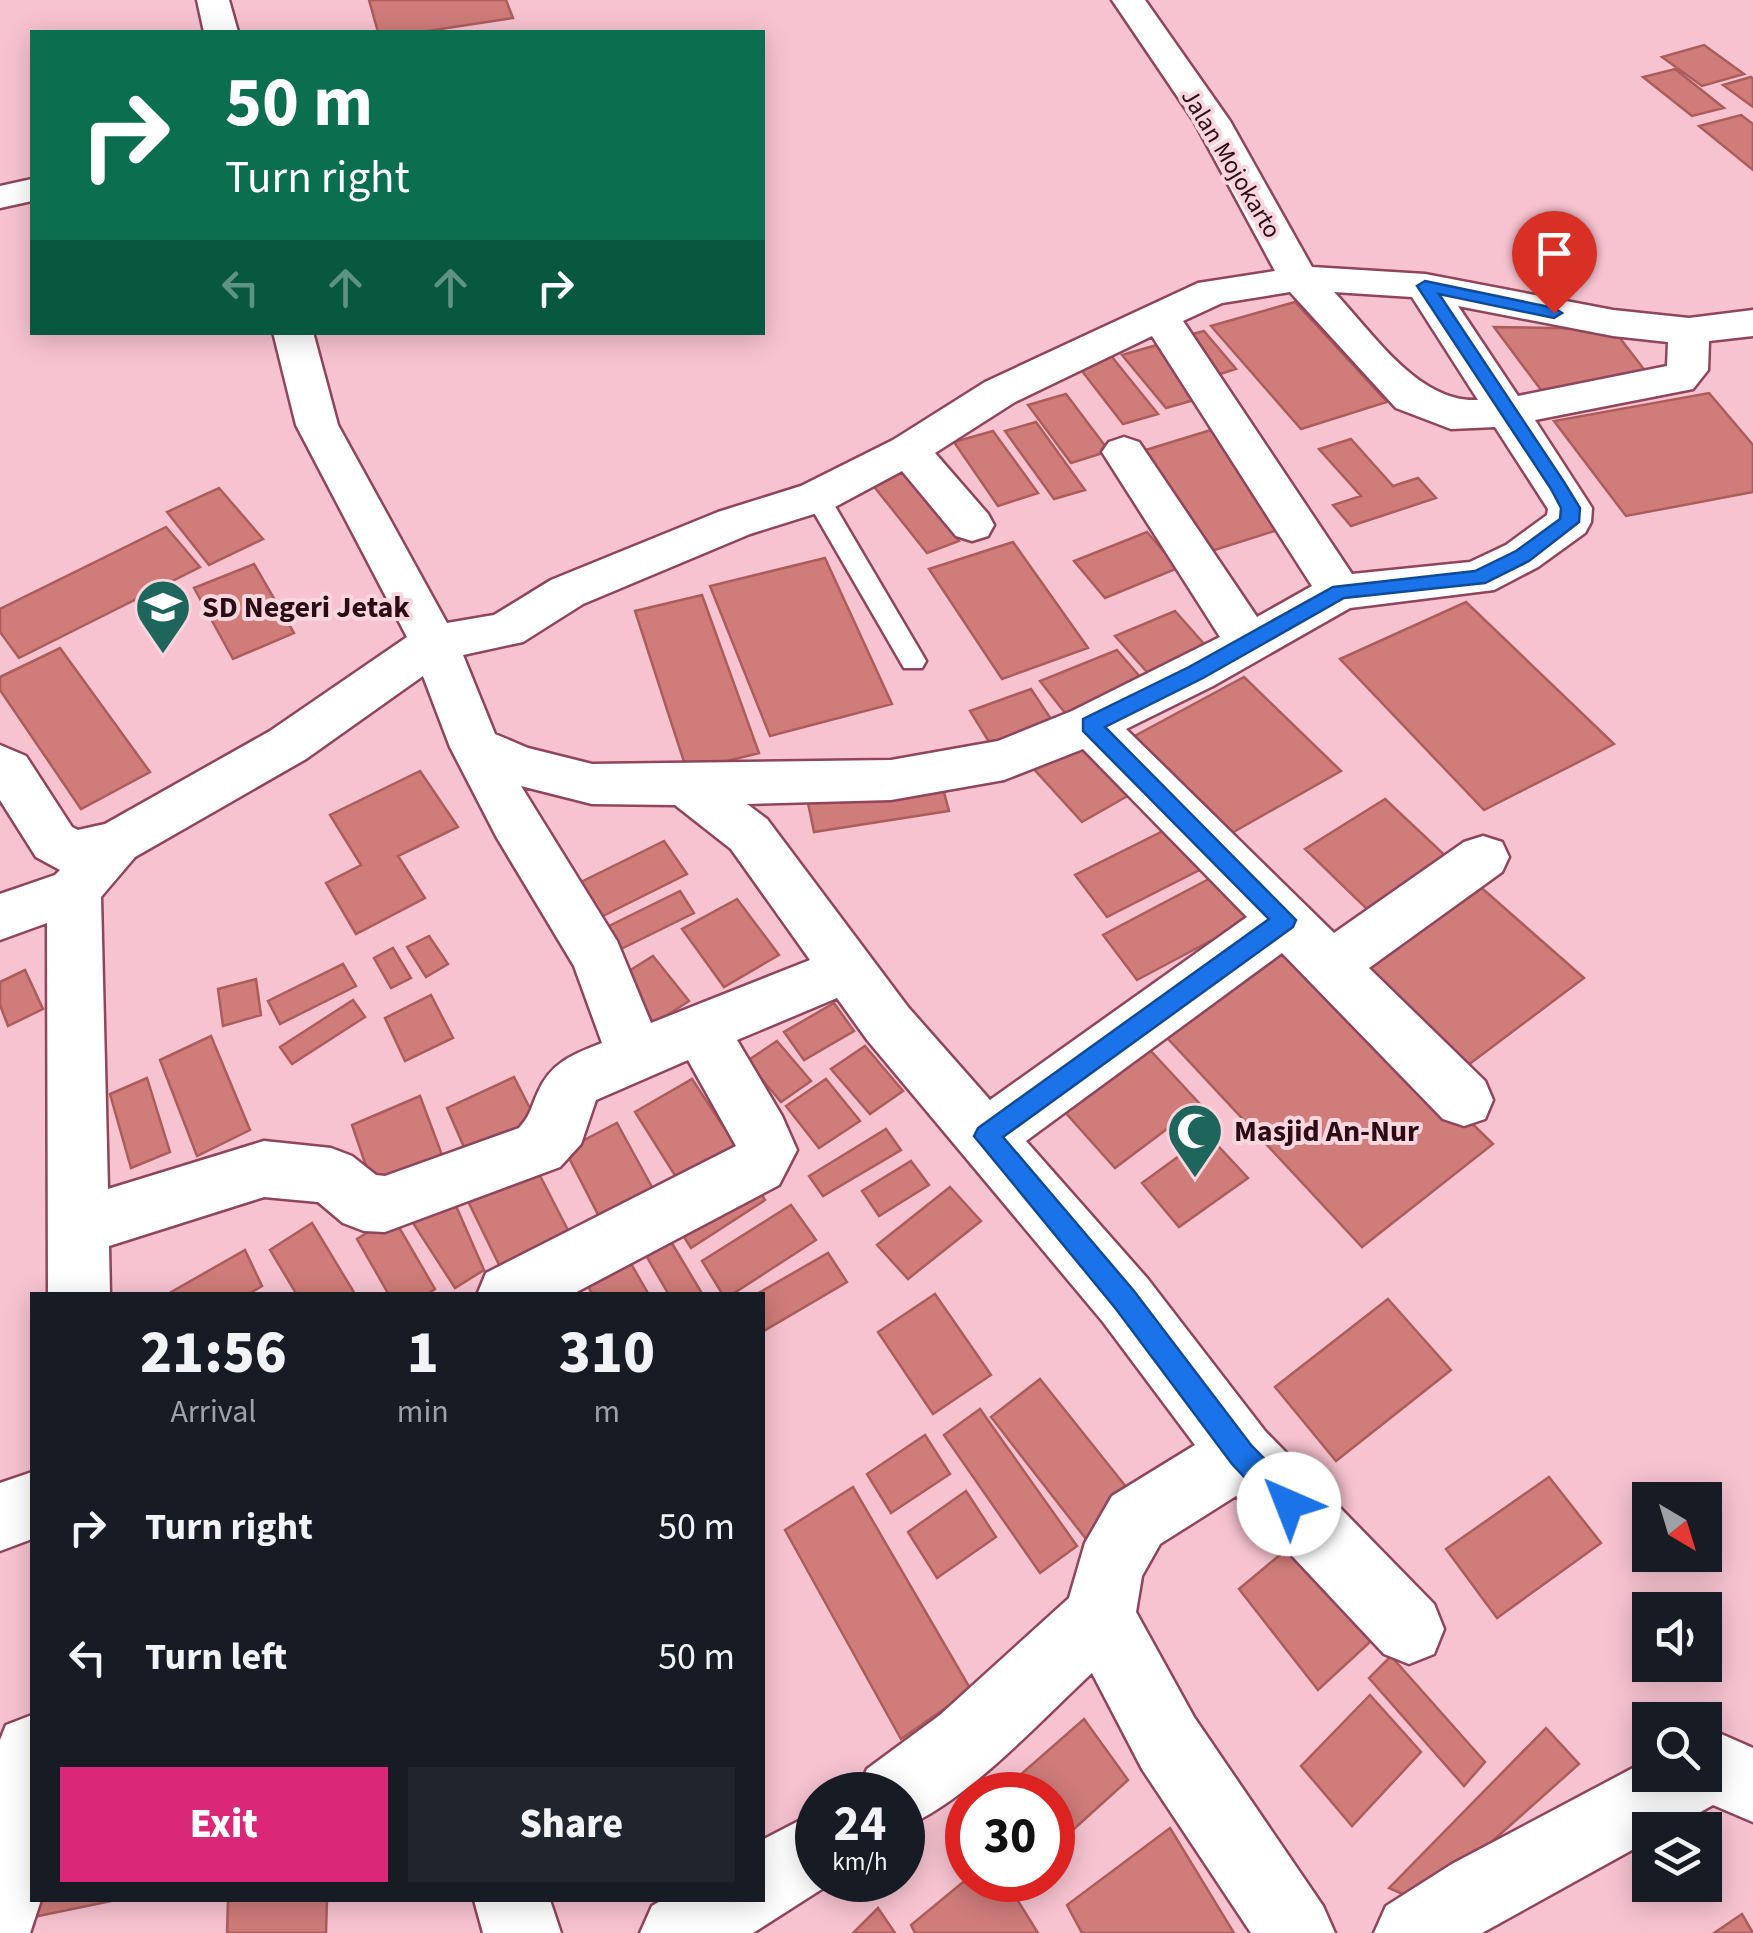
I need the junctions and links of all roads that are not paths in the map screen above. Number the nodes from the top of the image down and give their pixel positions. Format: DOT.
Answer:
graph roads {
  1 [pos="214,0"];
  2 [pos="1128,0"];
  3 [pos="222,30"];
  4 [pos="30,190"];
  5 [pos="0,197"];
  6 [pos="1299,279"];
  7 [pos="1425,286"];
  8 [pos="1162,318"];
  9 [pos="1753,323"];
  10 [pos="1689,331"];
  11 [pos="294,335"];
  12 [pos="1506,412"];
  13 [pos="908,450"];
  14 [pos="1124,452"];
  15 [pos="817,496"];
  16 [pos="972,524"];
  17 [pos="1340,592"];
  18 [pos="1249,642"];
  19 [pos="434,643"];
  20 [pos="914,661"];
  21 [pos="1090,725"];
  22 [pos="475,746"];
  23 [pos="0,765"];
  24 [pos="686,785"];
  25 [pos="117,842"];
  26 [pos="1483,858"];
  27 [pos="74,891"];
  28 [pos="0,917"];
  29 [pos="1285,920"];
  30 [pos="1330,966"];
  31 [pos="847,969"];
  32 [pos="700,1029"];
  33 [pos="636,1056"];
  34 [pos="1464,1100"];
  35 [pos="986,1136"];
  36 [pos="81,1226"];
  37 [pos="79,1292"];
  38 [pos="514,1292"];
  39 [pos="1242,1454"];
  40 [pos="30,1507"];
  41 [pos="0,1517"];
  42 [pos="1100,1618"];
  43 [pos="1409,1629"];
  44 [pos="30,1760"];
  45 [pos="1722,1771"];
  46 [pos="924,1772"];
  47 [pos="1753,1785"];
  48 [pos="1663,1792"];
  49 [pos="795,1863"];
  50 [pos="765,1883"];
  51 [pos="513,1902"];
  52 [pos="733,1902"];
  53 [pos="0,1913"];
  54 [pos="522,1933"];
  55 [pos="679,1933"];
  56 [pos="1296,1933"];
  57 [pos="1413,1933"];
  1 -- 3 [label="street"];
  2 -- 6 [label="street, Jalan Mojokarto"];
  4 -- 5 [label="street"];
  6 -- 7 [label="street"];
  6 -- 8 [label="street"];
  6 -- 12 [label="street, Jalan Mojokarto"];
  7 -- 10 [label="street"];
  7 -- 12 [label="street"];
  8 -- 13 [label="street"];
  8 -- 17 [label="street"];
  9 -- 10 [label="street"];
  10 -- 12 [label="street, Jalan Mojokarto"];
  11 -- 19 [label="street"];
  12 -- 17 [label="street"];
  13 -- 15 [label="street"];
  13 -- 16 [label="street"];
  14 -- 18 [label="street"];
  15 -- 19 [label="street"];
  15 -- 20 [label="lane"];
  17 -- 18 [label="street"];
  18 -- 21 [label="street"];
  19 -- 22 [label="street"];
  19 -- 25 [label="street"];
  21 -- 24 [label="street"];
  21 -- 29 [label="street"];
  22 -- 24 [label="street"];
  22 -- 33 [label="street"];
  23 -- 25 [label="street"];
  24 -- 31 [label="street"];
  25 -- 27 [label="street"];
  26 -- 30 [label="street"];
  27 -- 28 [label="street"];
  27 -- 36 [label="street"];
  29 -- 30 [label="street"];
  29 -- 35 [label="street"];
  30 -- 34 [label="street"];
  31 -- 32 [label="street"];
  31 -- 35 [label="street"];
  32 -- 33 [label="street"];
  32 -- 38 [label="street"];
  33 -- 36 [label="street"];
  35 -- 39 [label="street"];
  36 -- 37 [label="street"];
  39 -- 42 [label="street"];
  39 -- 43 [label="street"];
  40 -- 41 [label="street"];
  42 -- 46 [label="street"];
  42 -- 56 [label="street"];
  44 -- 53 [label="street"];
  45 -- 47 [label="street"];
  48 -- 57 [label="street"];
  49 -- 50 [label="street"];
  51 -- 54 [label="street"];
  52 -- 55 [label="street"];
}
